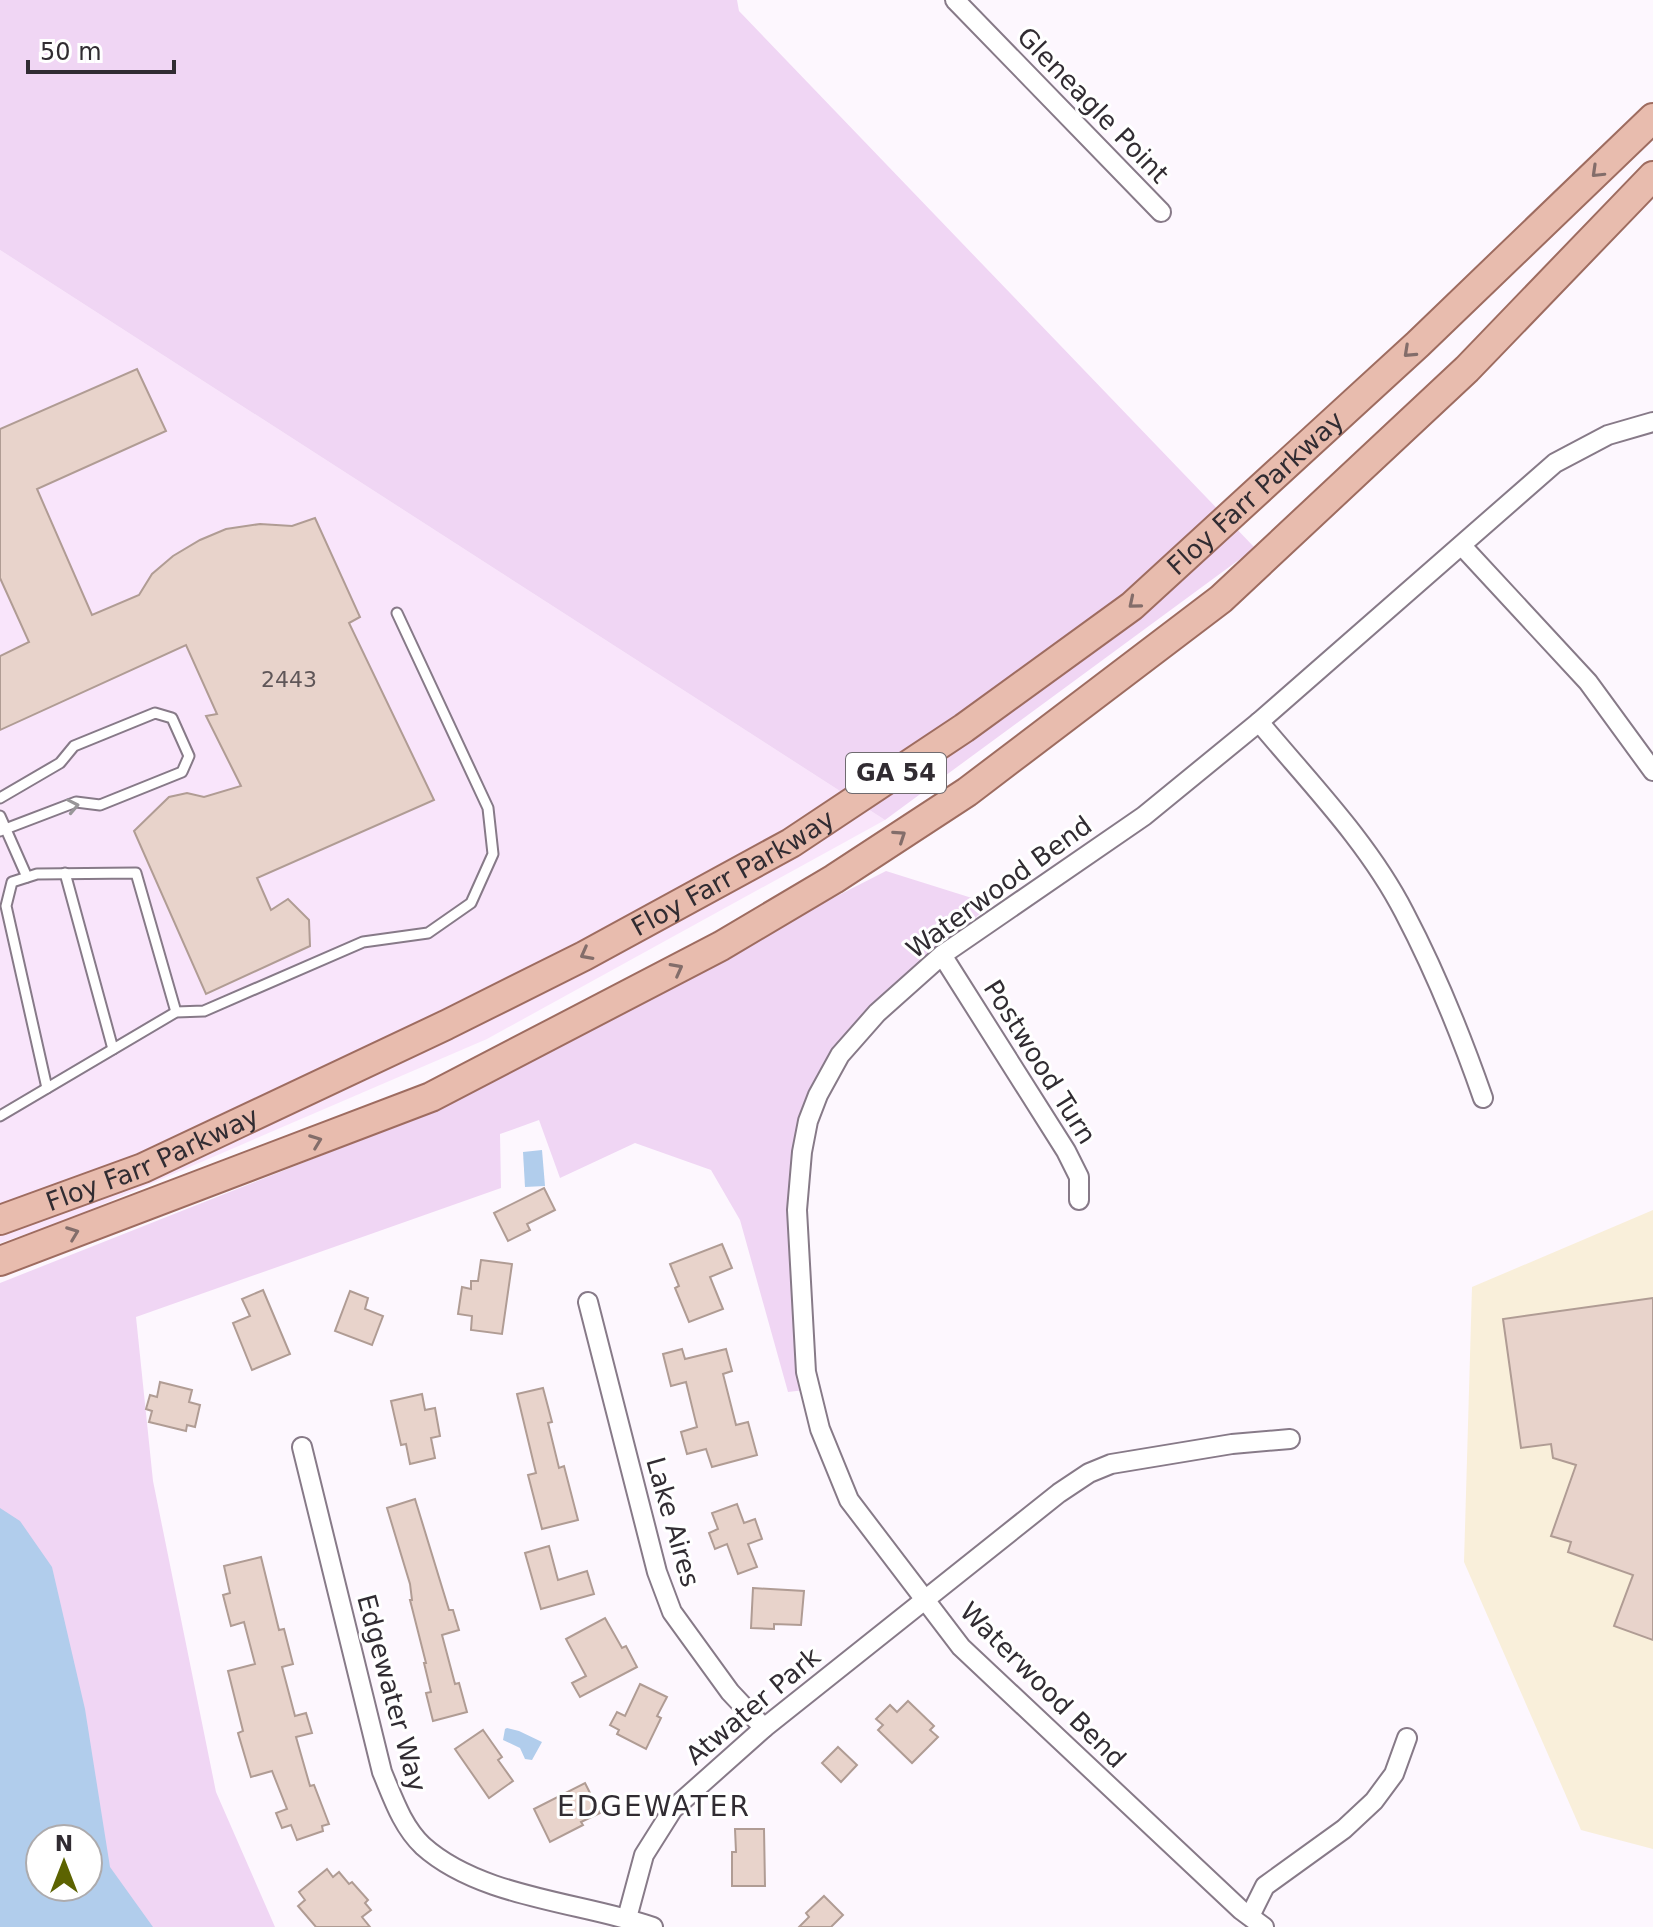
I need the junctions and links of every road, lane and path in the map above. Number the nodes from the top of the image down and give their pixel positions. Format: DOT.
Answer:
graph roads {
  1 [pos="955,0"];
  2 [pos="1653,118"];
  3 [pos="1653,176"];
  4 [pos="1161,212"];
  5 [pos="1653,422"];
  6 [pos="1462,546"];
  7 [pos="397,613"];
  8 [pos="1259,722"];
  9 [pos="1653,771"];
  10 [pos="0,798"];
  11 [pos="0,816"];
  12 [pos="3,830"];
  13 [pos="65,873"];
  14 [pos="27,877"];
  15 [pos="942,955"];
  16 [pos="176,1012"];
  17 [pos="113,1049"];
  18 [pos="47,1088"];
  19 [pos="1483,1098"];
  20 [pos="0,1116"];
  21 [pos="1079,1200"];
  22 [pos="0,1220"];
  23 [pos="0,1261"];
  24 [pos="588,1302"];
  25 [pos="1290,1439"];
  26 [pos="302,1447"];
  27 [pos="923,1599"];
  28 [pos="764,1728"];
  29 [pos="1407,1738"];
  30 [pos="627,1918"];
  31 [pos="1257,1922"];
  32 [pos="653,1927"];
  1 -- 4 [label="street, Gleneagle Point"];
  2 -- 22 [label="main road, Floy Farr Parkway / GA 54, one-way"];
  23 -- 3 [label="main road, Floy Farr Parkway / GA 54, one-way"];
  5 -- 6 [label="street, Waterwood Bend"];
  6 -- 8 [label="street, Waterwood Bend"];
  6 -- 9 [label="street"];
  7 -- 16 [label="lane"];
  8 -- 15 [label="street, Waterwood Bend"];
  8 -- 19 [label="street"];
  12 -- 10 [label="lane, one-way"];
  11 -- 12 [label="lane"];
  12 -- 14 [label="lane"];
  13 -- 14 [label="lane"];
  13 -- 16 [label="lane"];
  13 -- 17 [label="lane"];
  14 -- 18 [label="lane"];
  15 -- 21 [label="street, Postwood Turn"];
  15 -- 27 [label="street, Waterwood Bend"];
  16 -- 17 [label="lane"];
  17 -- 18 [label="lane"];
  18 -- 20 [label="lane"];
  24 -- 28 [label="street, Lake Aires"];
  25 -- 27 [label="street, Atwater Park"];
  26 -- 30 [label="street, Edgewater Way"];
  27 -- 28 [label="street, Atwater Park"];
  27 -- 31 [label="street, Waterwood Bend"];
  28 -- 30 [label="street, Atwater Park"];
  29 -- 31 [label="street"];
  30 -- 32 [label="street, Edgewater Way"];
}
